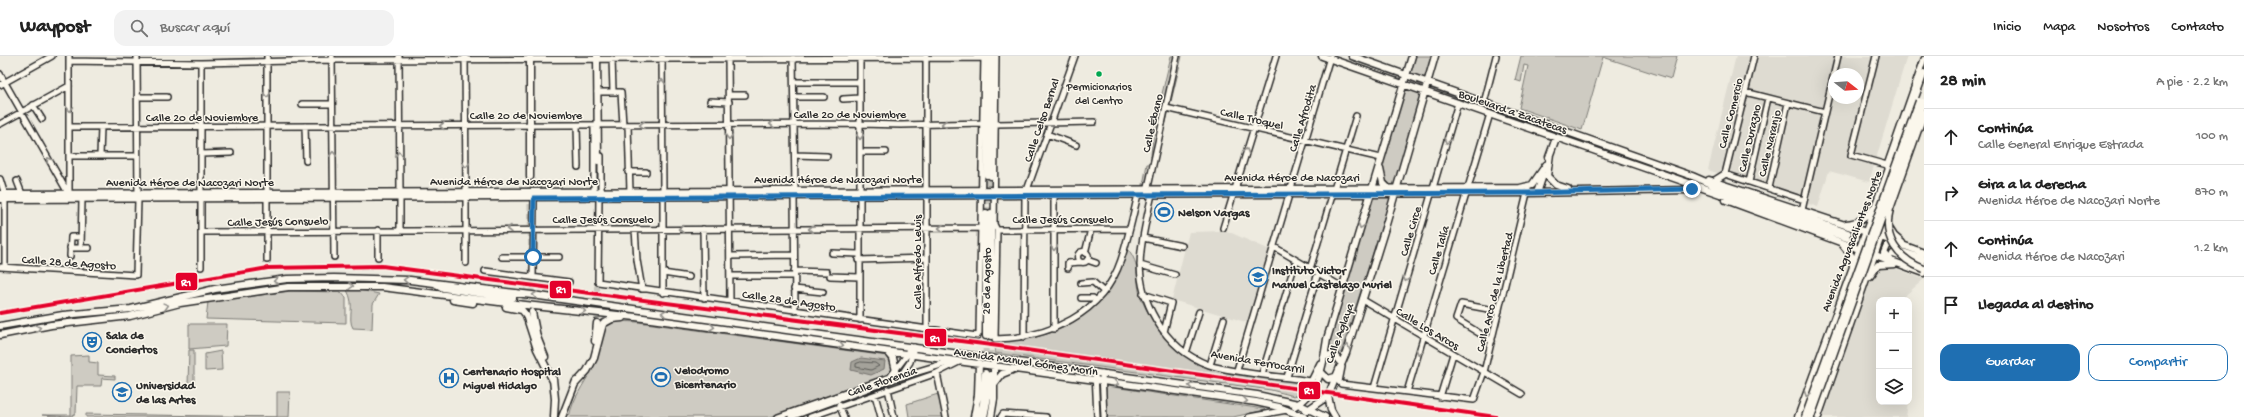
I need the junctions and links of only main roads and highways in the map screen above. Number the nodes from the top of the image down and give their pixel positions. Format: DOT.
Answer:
graph roads {
  1 [pos="993,56"];
  2 [pos="1322,56"];
  3 [pos="1352,56"];
  4 [pos="1412,56"];
  5 [pos="1435,56"];
  6 [pos="985,57"];
  7 [pos="1330,57"];
  8 [pos="530,58"];
  9 [pos="597,58"];
  10 [pos="1923,72"];
  11 [pos="1407,75"];
  12 [pos="1428,83"];
  13 [pos="1404,84"];
  14 [pos="1924,84"];
  15 [pos="1426,91"];
  16 [pos="1924,100"];
  17 [pos="1924,113"];
  18 [pos="1568,132"];
  19 [pos="1556,138"];
  20 [pos="1550,154"];
  21 [pos="1381,160"];
  22 [pos="598,161"];
  23 [pos="1546,165"];
  24 [pos="1725,174"];
  25 [pos="1692,176"];
  26 [pos="530,177"];
  27 [pos="1714,181"];
  28 [pos="1697,186"];
  29 [pos="1388,188"];
  30 [pos="1528,190"];
  31 [pos="1372,191"];
  32 [pos="1396,191"];
  33 [pos="1579,191"];
  34 [pos="1026,192"];
  35 [pos="1149,193"];
  36 [pos="1537,193"];
  37 [pos="600,194"];
  38 [pos="663,194"];
  39 [pos="466,195"];
  40 [pos="138,196"];
  41 [pos="2,197"];
  42 [pos="1878,200"];
  43 [pos="1888,216"];
  44 [pos="1845,224"];
  45 [pos="1854,227"];
  46 [pos="1866,232"];
  47 [pos="1880,237"];
  48 [pos="1837,241"];
  49 [pos="1894,242"];
  50 [pos="1848,245"];
  51 [pos="1907,246"];
  52 [pos="1860,249"];
  53 [pos="1924,252"];
  54 [pos="1892,254"];
  55 [pos="1874,255"];
  56 [pos="1924,259"];
  57 [pos="1855,264"];
  58 [pos="1903,264"];
  59 [pos="1924,265"];
  60 [pos="1869,269"];
  61 [pos="1924,269"];
  62 [pos="1852,271"];
  63 [pos="1924,273"];
  64 [pos="334,278"];
  65 [pos="433,282"];
  66 [pos="1864,284"];
  67 [pos="334,286"];
  68 [pos="1860,295"];
  69 [pos="513,298"];
  70 [pos="1841,301"];
  71 [pos="504,305"];
  72 [pos="532,312"];
  73 [pos="636,317"];
  74 [pos="597,323"];
  75 [pos="0,326"];
  76 [pos="1849,327"];
  77 [pos="785,330"];
  78 [pos="756,333"];
  79 [pos="0,335"];
  80 [pos="991,337"];
  81 [pos="888,352"];
  82 [pos="979,357"];
  83 [pos="994,359"];
  84 [pos="1324,360"];
  85 [pos="952,361"];
  86 [pos="1340,363"];
  87 [pos="978,365"];
  88 [pos="994,367"];
  89 [pos="1015,369"];
  90 [pos="896,371"];
  91 [pos="1321,372"];
  92 [pos="900,377"];
  93 [pos="1335,377"];
  94 [pos="553,381"];
  95 [pos="995,383"];
  96 [pos="575,384"];
  97 [pos="1817,392"];
  98 [pos="1328,396"];
  99 [pos="1298,404"];
  100 [pos="1308,409"];
  101 [pos="1288,410"];
  102 [pos="1299,416"];
  103 [pos="554,417"];
  104 [pos="564,417"];
  105 [pos="974,417"];
  106 [pos="979,417"];
  107 [pos="984,417"];
  108 [pos="991,417"];
  109 [pos="1325,417"];
  110 [pos="1335,417"];
  111 [pos="1798,417"];
  112 [pos="1805,417"];
  113 [pos="1811,417"];
  114 [pos="1820,417"];
  1 -- 6 [label="main road"];
  2 -- 7 [label="main road, Boulevard a Zacatecas"];
  3 -- 11 [label="main road, Boulevard a Zacatecas"];
  4 -- 11 [label="main road, Calle Aglaya"];
  5 -- 12 [label="main road, Calle Aglaya"];
  7 -- 13 [label="main road, Boulevard a Zacatecas"];
  8 -- 26 [label="main road"];
  9 -- 22 [label="main road"];
  10 -- 42 [label="main road, Avenida Aguascalientes Norte"];
  11 -- 12 [label="main road, Boulevard a Zacatecas"];
  11 -- 13 [label="main road, Calle Aglaya"];
  12 -- 15 [label="main road, Calle Aglaya"];
  12 -- 18 [label="main road, Boulevard a Zacatecas"];
  13 -- 15 [label="main road, Boulevard a Zacatecas"];
  13 -- 21 [label="main road, Calle Aglaya"];
  14 -- 97 [label="main road, Avenida Aguascalientes Norte, bridge"];
  15 -- 19 [label="main road, Boulevard a Zacatecas"];
  15 -- 32 [label="main road, Calle Aglaya"];
  16 -- 97 [label="main road, Avenida Aguascalientes Norte, bridge"];
  17 -- 43 [label="main road, Avenida Aguascalientes Norte"];
  17 -- 61 [label="main road, bridge"];
  18 -- 19 [label="main road"];
  18 -- 25 [label="main road, Boulevard a Zacatecas"];
  19 -- 20 [label="main road"];
  19 -- 28 [label="main road, Boulevard a Zacatecas"];
  20 -- 23 [label="main road"];
  20 -- 33 [label="main road"];
  21 -- 29 [label="main road"];
  21 -- 31 [label="main road, Calle Aglaya"];
  23 -- 30 [label="main road"];
  23 -- 36 [label="main road"];
  24 -- 27 [label="main road"];
  25 -- 27 [label="main road, Boulevard a Zacatecas"];
  25 -- 28 [label="main road, Boulevard a Zacatecas"];
  27 -- 44 [label="main road, Boulevard a Zacatecas"];
  28 -- 33 [label="main road, Avenida Héroe de Nacozari"];
  28 -- 48 [label="main road, Boulevard a Zacatecas"];
  29 -- 31 [label="main road, Avenida Héroe de Nacozari"];
  29 -- 32 [label="main road, Avenida Héroe de Nacozari"];
  30 -- 32 [label="main road, Avenida Héroe de Nacozari"];
  30 -- 36 [label="main road, Avenida Héroe de Nacozari"];
  31 -- 32 [label="main road, Avenida Héroe de Nacozari"];
  31 -- 35 [label="main road, Avenida Héroe de Nacozari"];
  31 -- 84 [label="main road, Calle Aglaya, one-way"];
  86 -- 32 [label="main road, Calle Aglaya, one-way"];
  33 -- 36 [label="main road, Avenida Héroe de Nacozari"];
  34 -- 35 [label="main road, Avenida Héroe de Nacozari"];
  34 -- 35 [label="main road, Avenida Héroe de Nacozari"];
  34 -- 38 [label="main road, Avenida Héroe de Nacozari Norte"];
  37 -- 38 [label="main road, Avenida Héroe de Nacozari Norte"];
  37 -- 38 [label="main road, Avenida Héroe de Nacozari Norte"];
  37 -- 39 [label="main road, Avenida Héroe de Nacozari Norte"];
  37 -- 39 [label="main road, Avenida Héroe de Nacozari Norte"];
  39 -- 40 [label="main road, Avenida Héroe de Nacozari Norte"];
  40 -- 41 [label="main road, Avenida Héroe de Nacozari Norte"];
  40 -- 41 [label="main road, Avenida Héroe de Nacozari Norte"];
  42 -- 44 [label="main road"];
  42 -- 46 [label="main road, Avenida Aguascalientes Norte"];
  43 -- 47 [label="main road, Avenida Aguascalientes Norte"];
  43 -- 51 [label="main road"];
  44 -- 45 [label="main road, Boulevard a Zacatecas"];
  45 -- 46 [label="main road, Boulevard a Zacatecas"];
  45 -- 50 [label="main road"];
  46 -- 47 [label="main road, Boulevard a Zacatecas"];
  46 -- 52 [label="main road, Avenida Aguascalientes Norte"];
  47 -- 49 [label="main road, Boulevard a Zacatecas"];
  47 -- 55 [label="main road, Avenida Aguascalientes Norte"];
  48 -- 50 [label="main road, Boulevard a Zacatecas"];
  48 -- 62 [label="main road"];
  49 -- 51 [label="main road, Boulevard a Zacatecas"];
  49 -- 54 [label="main road"];
  50 -- 52 [label="main road, Boulevard a Zacatecas"];
  51 -- 53 [label="main road, Boulevard a Zacatecas"];
  52 -- 55 [label="main road, Boulevard a Zacatecas"];
  52 -- 57 [label="main road, Avenida Aguascalientes Norte"];
  54 -- 55 [label="main road, Boulevard a Zacatecas"];
  54 -- 56 [label="main road, Boulevard a Zacatecas"];
  54 -- 58 [label="main road, Boulevard a Zacatecas"];
  54 -- 59 [label="main road, Boulevard a Zacatecas"];
  55 -- 60 [label="main road, Avenida Aguascalientes Norte"];
  57 -- 60 [label="main road"];
  57 -- 62 [label="main road, Avenida Aguascalientes Norte"];
  58 -- 63 [label="main road, Boulevard a Zacatecas"];
  58 -- 66 [label="main road"];
  60 -- 66 [label="main road, Avenida Aguascalientes Norte"];
  62 -- 70 [label="main road, Avenida Aguascalientes Norte"];
  65 -- 64 [label="main road, Avenida Manuel Gómez Morín, one-way"];
  64 -- 67 [label="main road"];
  64 -- 75 [label="main road, Avenida Manuel Gómez Morín, one-way"];
  65 -- 69 [label="main road"];
  77 -- 65 [label="main road, Avenida Manuel Gómez Morín, one-way"];
  66 -- 68 [label="main road, Avenida Aguascalientes Norte"];
  67 -- 71 [label="main road, Avenida Manuel Gómez Morín, one-way"];
  79 -- 67 [label="main road, one-way"];
  68 -- 76 [label="main road, Avenida Aguascalientes Norte"];
  68 -- 114 [label="main road"];
  70 -- 97 [label="main road, bridge"];
  70 -- 111 [label="main road, Avenida Aguascalientes Norte, one-way"];
  71 -- 73 [label="main road, Avenida Manuel Gómez Morín, one-way"];
  71 -- 94 [label="main road"];
  72 -- 94 [label="main road"];
  73 -- 78 [label="main road, Avenida Manuel Gómez Morín, one-way"];
  73 -- 96 [label="main road"];
  74 -- 96 [label="main road"];
  76 -- 97 [label="main road, bridge"];
  76 -- 114 [label="main road, Avenida Aguascalientes Norte"];
  77 -- 78 [label="main road"];
  77 -- 82 [label="main road, Avenida Manuel Gómez Morín"];
  78 -- 81 [label="main road, Avenida Manuel Gómez Morín, one-way"];
  80 -- 80 [label="main road"];
  81 -- 85 [label="main road, Avenida Manuel Gómez Morín"];
  81 -- 90 [label="main road"];
  82 -- 83 [label="main road, Avenida Manuel Gómez Morín"];
  82 -- 87 [label="main road"];
  83 -- 88 [label="main road"];
  99 -- 83 [label="main road, Avenida Manuel Gómez Morín, one-way"];
  84 -- 86 [label="main road"];
  84 -- 91 [label="main road, Calle Aglaya"];
  85 -- 87 [label="main road, Avenida Manuel Gómez Morín"];
  85 -- 92 [label="main road"];
  86 -- 93 [label="main road, Calle Aglaya"];
  87 -- 88 [label="main road, Avenida Manuel Gómez Morín"];
  87 -- 105 [label="main road"];
  88 -- 89 [label="main road, Avenida Manuel Gómez Morín"];
  88 -- 95 [label="main road"];
  89 -- 95 [label="main road"];
  89 -- 101 [label="main road, Avenida Manuel Gómez Morín, one-way"];
  91 -- 93 [label="main road"];
  91 -- 99 [label="main road, Calle Aglaya"];
  93 -- 98 [label="main road, Calle Aglaya"];
  94 -- 103 [label="main road"];
  95 -- 108 [label="main road"];
  96 -- 104 [label="main road"];
  97 -- 112 [label="main road, Avenida Aguascalientes Norte, bridge"];
  97 -- 113 [label="main road, Avenida Aguascalientes Norte, bridge"];
  98 -- 100 [label="main road"];
  98 -- 110 [label="main road"];
  99 -- 100 [label="main road, Avenida Manuel Gómez Morín"];
  99 -- 101 [label="main road, Calle Aglaya"];
  100 -- 102 [label="main road"];
  100 -- 109 [label="main road, Avenida Manuel Gómez Morín"];
  101 -- 102 [label="main road, Avenida Manuel Gómez Morín"];
  106 -- 107 [label="main road"];
}
